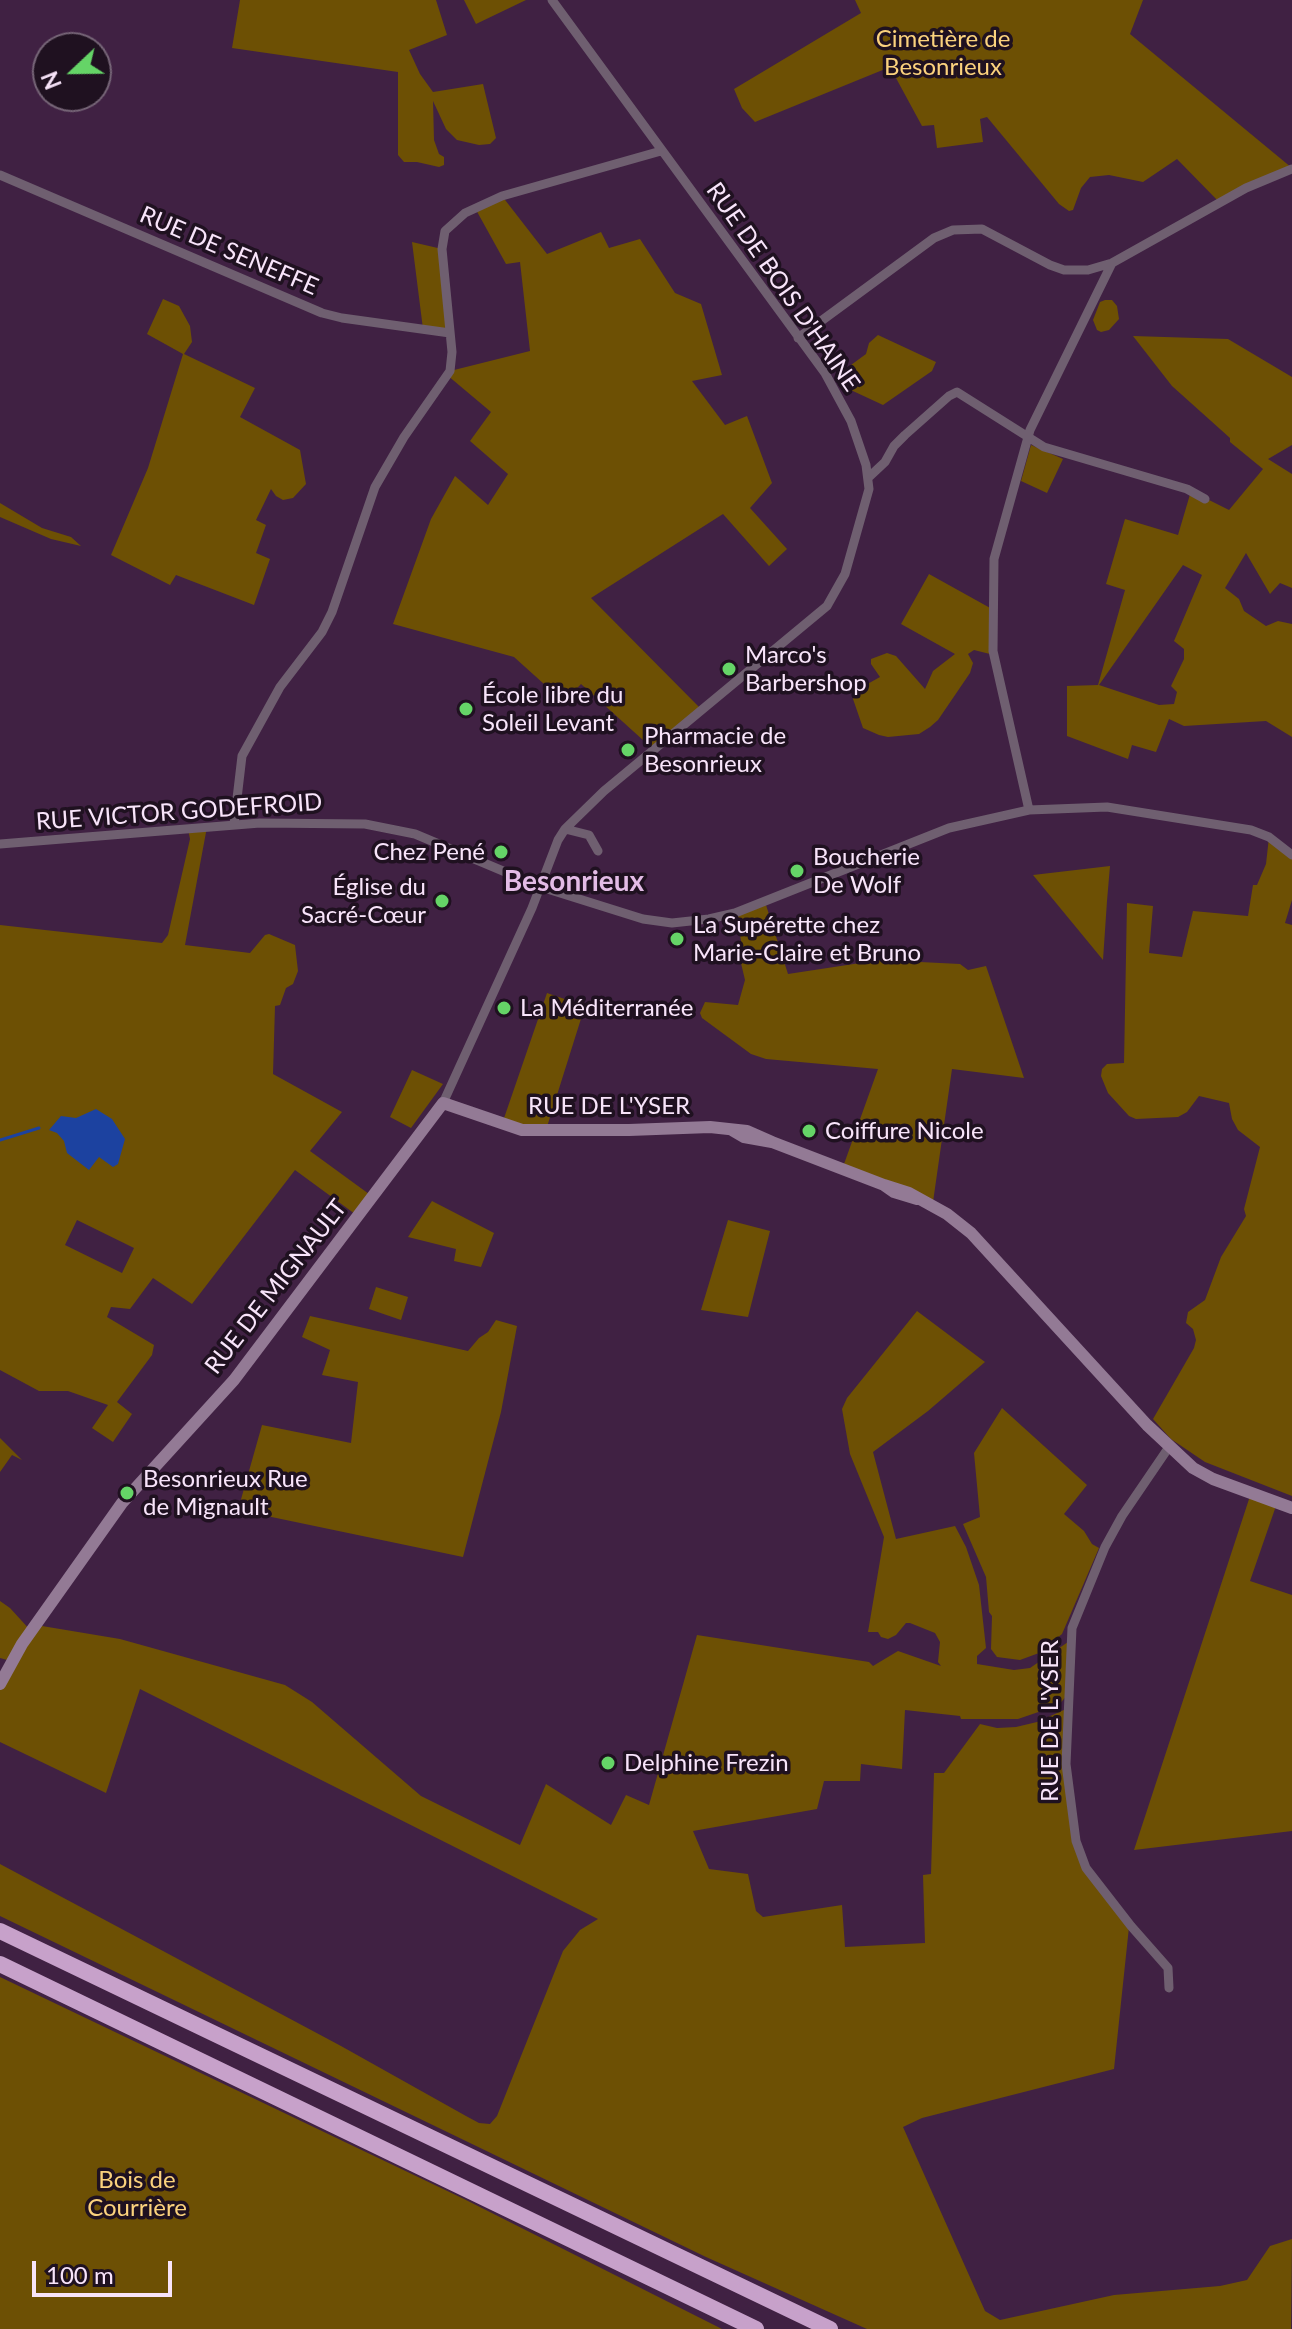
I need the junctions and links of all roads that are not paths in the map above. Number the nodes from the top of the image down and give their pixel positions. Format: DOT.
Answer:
graph roads {
  1 [pos="552,0"];
  2 [pos="661,151"];
  3 [pos="1292,169"];
  4 [pos="0,175"];
  5 [pos="1112,263"];
  6 [pos="450,333"];
  7 [pos="798,338"];
  8 [pos="1028,438"];
  9 [pos="869,477"];
  10 [pos="1205,499"];
  11 [pos="1029,810"];
  12 [pos="234,824"];
  13 [pos="565,829"];
  14 [pos="0,844"];
  15 [pos="598,851"];
  16 [pos="1292,855"];
  17 [pos="541,887"];
  18 [pos="443,1103"];
  19 [pos="1169,1447"];
  20 [pos="1292,1508"];
  21 [pos="0,1684"];
  22 [pos="0,1931"];
  23 [pos="0,1964"];
  24 [pos="1169,1988"];
  25 [pos="756,2329"];
  26 [pos="830,2329"];
  1 -- 2 [label="street, RUE DE BOIS D'HAINE"];
  2 -- 6 [label="street"];
  2 -- 7 [label="street, RUE DE BOIS D'HAINE"];
  3 -- 5 [label="street"];
  4 -- 6 [label="street, RUE DE SENEFFE"];
  5 -- 7 [label="street"];
  5 -- 8 [label="street"];
  6 -- 12 [label="street"];
  7 -- 9 [label="street, RUE DE BOIS D'HAINE"];
  8 -- 9 [label="street"];
  8 -- 10 [label="street"];
  8 -- 11 [label="street"];
  9 -- 13 [label="street, RUE DE BOIS D'HAINE"];
  11 -- 16 [label="street, RUE VICTOR GODEFROID"];
  11 -- 17 [label="street, RUE VICTOR GODEFROID"];
  12 -- 14 [label="street, RUE VICTOR GODEFROID"];
  12 -- 17 [label="street, RUE VICTOR GODEFROID"];
  13 -- 15 [label="street"];
  13 -- 17 [label="street, RUE DE BOIS D'HAINE"];
  17 -- 18 [label="street, RUE DE MIGNAULT"];
  18 -- 19 [label="street, RUE DE L'YSER"];
  18 -- 21 [label="street, RUE DE MIGNAULT"];
  19 -- 20 [label="street, RUE DE L'YSER"];
  19 -- 24 [label="street, RUE DE L'YSER"];
  22 -- 26 [label="highway"];
  23 -- 25 [label="highway"];
}
